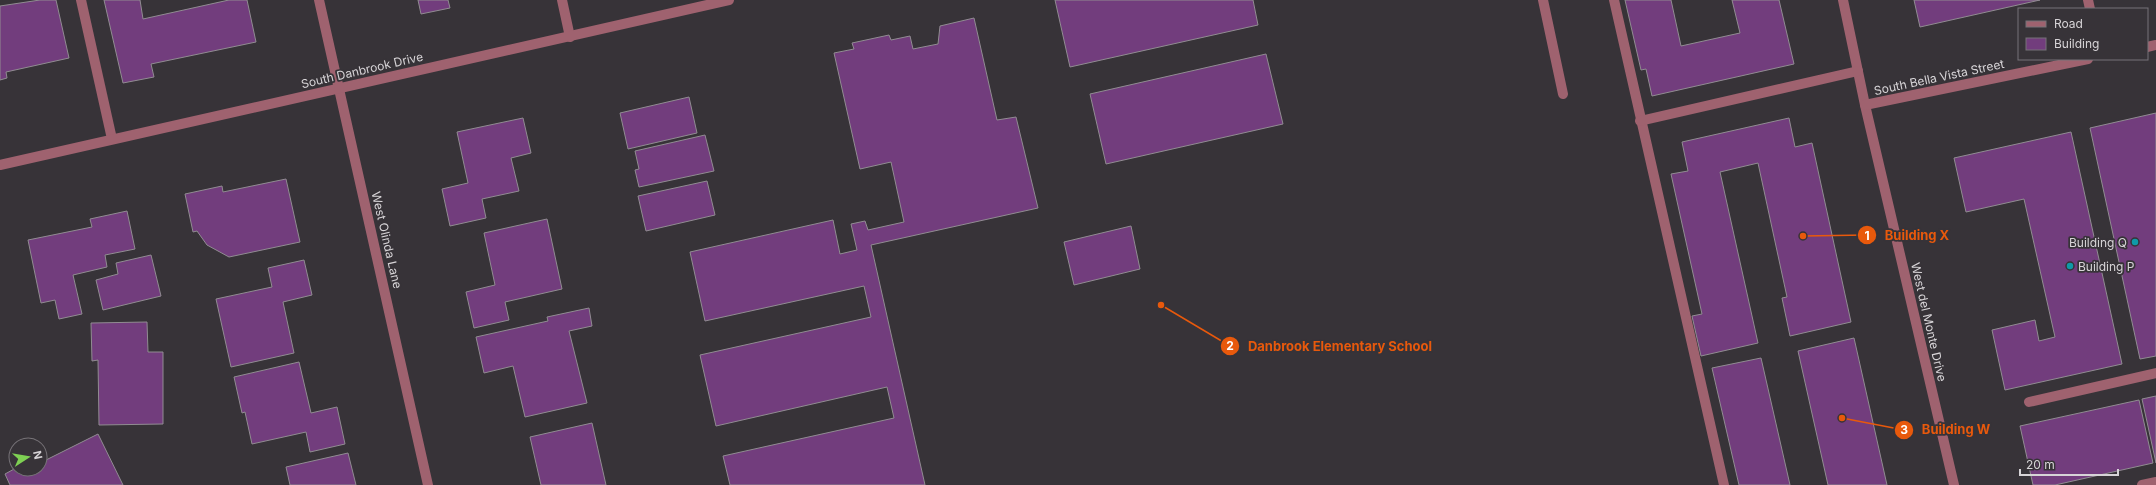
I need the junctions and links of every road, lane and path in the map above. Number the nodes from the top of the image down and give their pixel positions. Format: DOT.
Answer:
graph roads {
  1 [pos="81,0"];
  2 [pos="319,0"];
  3 [pos="562,0"];
  4 [pos="729,0"];
  5 [pos="1543,0"];
  6 [pos="1614,0"];
  7 [pos="1843,0"];
  8 [pos="570,37"];
  9 [pos="2083,60"];
  10 [pos="1858,71"];
  11 [pos="339,88"];
  12 [pos="1563,94"];
  13 [pos="1865,105"];
  14 [pos="1640,121"];
  15 [pos="112,140"];
  16 [pos="0,165"];
  17 [pos="2156,373"];
  18 [pos="2029,402"];
  19 [pos="2156,482"];
  20 [pos="428,485"];
  21 [pos="1724,485"];
  22 [pos="1954,485"];
  23 [pos="2142,485"];
  1 -- 15 [label="street"];
  2 -- 11 [label="street, West Olinda Lane"];
  3 -- 8 [label="street"];
  4 -- 8 [label="street, South Danbrook Drive"];
  5 -- 12 [label="street"];
  6 -- 14 [label="street"];
  7 -- 10 [label="street, West del Monte Drive"];
  8 -- 11 [label="street, South Danbrook Drive"];
  9 -- 13 [label="street, South Bella Vista Street"];
  10 -- 13 [label="street, West del Monte Drive"];
  10 -- 14 [label="street"];
  11 -- 15 [label="street, South Danbrook Drive"];
  11 -- 20 [label="street, West Olinda Lane"];
  13 -- 22 [label="street, West del Monte Drive"];
  14 -- 21 [label="street"];
  15 -- 16 [label="street, South Danbrook Drive"];
  17 -- 18 [label="street"];
  19 -- 23 [label="street"];
}
